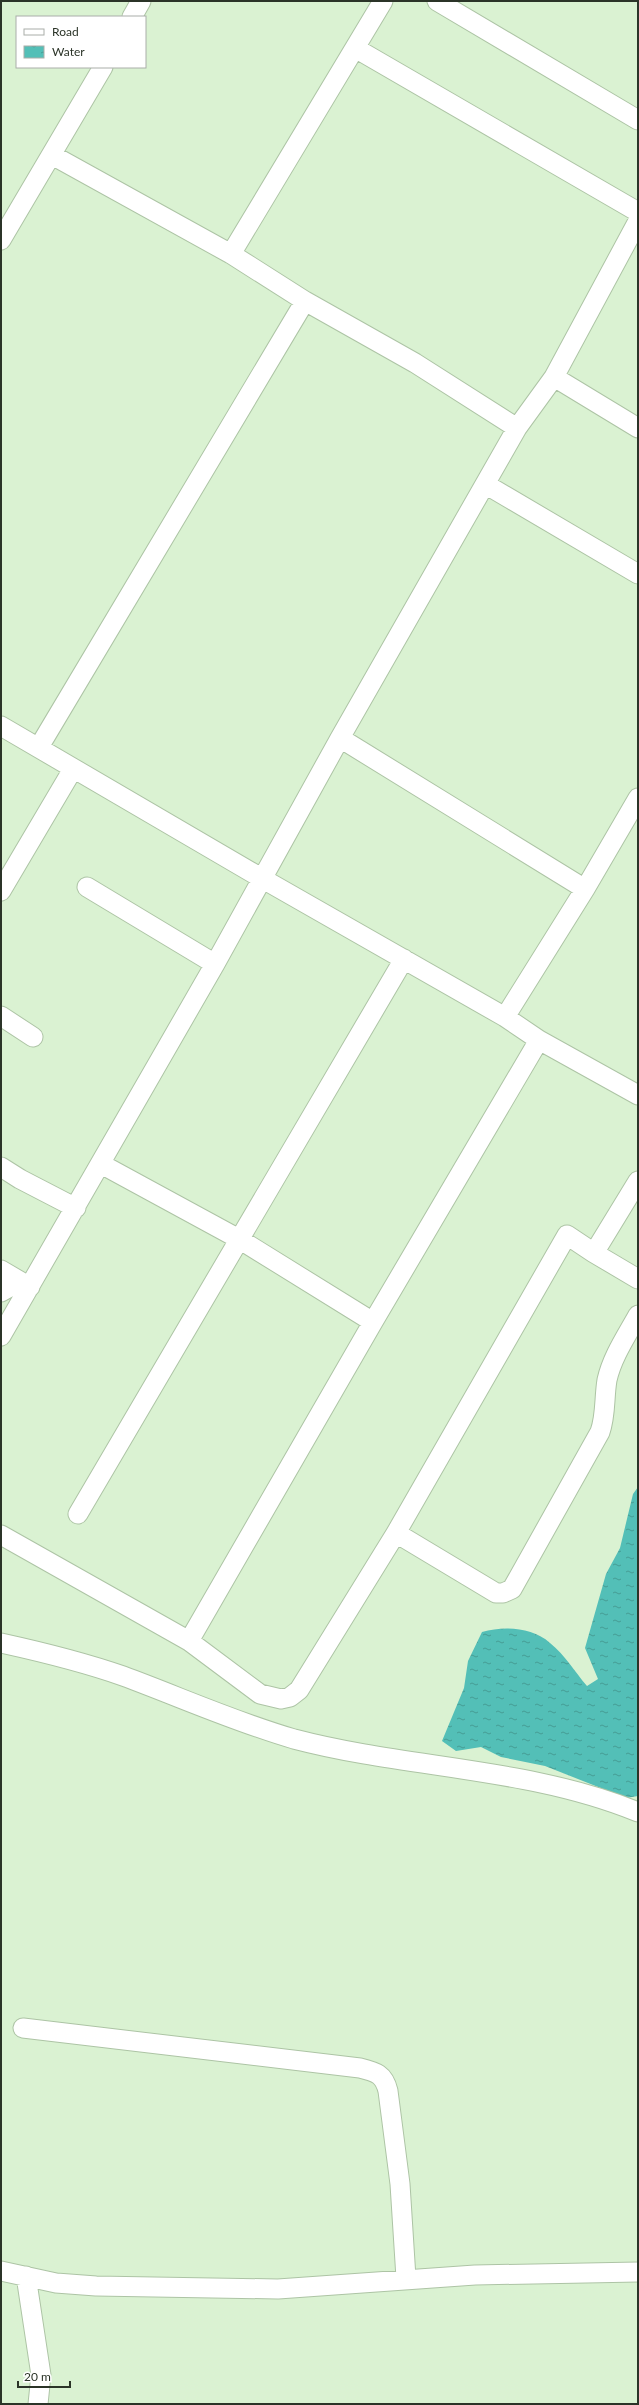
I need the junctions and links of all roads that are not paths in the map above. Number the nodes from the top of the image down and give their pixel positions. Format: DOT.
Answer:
graph roads {
  1 [pos="141,1"];
  2 [pos="383,1"];
  3 [pos="437,1"];
  4 [pos="133,16"];
  5 [pos="355,48"];
  6 [pos="102,68"];
  7 [pos="638,120"];
  8 [pos="52,155"];
  9 [pos="638,212"];
  10 [pos="638,221"];
  11 [pos="1,240"];
  12 [pos="232,254"];
  13 [pos="304,301"];
  14 [pos="554,377"];
  15 [pos="517,428"];
  16 [pos="638,428"];
  17 [pos="485,484"];
  18 [pos="638,574"];
  19 [pos="1,726"];
  20 [pos="340,738"];
  21 [pos="39,747"];
  22 [pos="73,769"];
  23 [pos="638,798"];
  24 [pos="263,879"];
  25 [pos="87,887"];
  26 [pos="585,888"];
  27 [pos="1,891"];
  28 [pos="404,959"];
  29 [pos="215,964"];
  30 [pos="1,1016"];
  31 [pos="505,1017"];
  32 [pos="33,1037"];
  33 [pos="539,1040"];
  34 [pos="637,1092"];
  35 [pos="101,1164"];
  36 [pos="1,1167"];
  37 [pos="638,1181"];
  38 [pos="76,1208"];
  39 [pos="239,1239"];
  40 [pos="594,1253"];
  41 [pos="1,1270"];
  42 [pos="638,1279"];
  43 [pos="24,1285"];
  44 [pos="1,1292"];
  45 [pos="638,1315"];
  46 [pos="373,1322"];
  47 [pos="1,1336"];
  48 [pos="78,1514"];
  49 [pos="396,1533"];
  50 [pos="1,1535"];
  51 [pos="189,1641"];
  52 [pos="1,1643"];
  53 [pos="638,1812"];
  54 [pos="23,2028"];
  55 [pos="1,2271"];
  56 [pos="638,2272"];
  57 [pos="26,2276"];
  58 [pos="406,2278"];
  59 [pos="38,2404"];
  1 -- 4 [label="street"];
  2 -- 5 [label="street"];
  3 -- 7 [label="street"];
  5 -- 9 [label="street"];
  5 -- 12 [label="street"];
  6 -- 8 [label="street"];
  8 -- 11 [label="street"];
  8 -- 12 [label="street"];
  10 -- 14 [label="street"];
  12 -- 13 [label="street"];
  13 -- 15 [label="street"];
  13 -- 21 [label="street"];
  14 -- 15 [label="street"];
  14 -- 16 [label="street"];
  15 -- 17 [label="street"];
  17 -- 18 [label="street"];
  17 -- 20 [label="street"];
  19 -- 21 [label="street"];
  20 -- 24 [label="street"];
  20 -- 26 [label="street"];
  21 -- 22 [label="street"];
  22 -- 24 [label="street"];
  22 -- 27 [label="street"];
  23 -- 26 [label="street"];
  24 -- 28 [label="street"];
  24 -- 29 [label="street"];
  25 -- 29 [label="street"];
  26 -- 31 [label="street"];
  28 -- 31 [label="street"];
  28 -- 39 [label="street"];
  29 -- 35 [label="street"];
  30 -- 32 [label="street"];
  31 -- 33 [label="street"];
  33 -- 34 [label="street"];
  33 -- 46 [label="street"];
  35 -- 38 [label="street"];
  35 -- 39 [label="street"];
  36 -- 38 [label="street"];
  37 -- 40 [label="street"];
  38 -- 43 [label="street"];
  39 -- 46 [label="street"];
  39 -- 48 [label="street"];
  40 -- 42 [label="street"];
  40 -- 49 [label="street"];
  41 -- 43 [label="street"];
  43 -- 44 [label="street"];
  43 -- 47 [label="street"];
  45 -- 49 [label="street"];
  46 -- 51 [label="street"];
  49 -- 51 [label="street"];
  50 -- 51 [label="street"];
  52 -- 53 [label="street"];
  54 -- 58 [label="street"];
  55 -- 57 [label="street"];
  56 -- 58 [label="street"];
  57 -- 58 [label="street"];
  57 -- 59 [label="street"];
}
